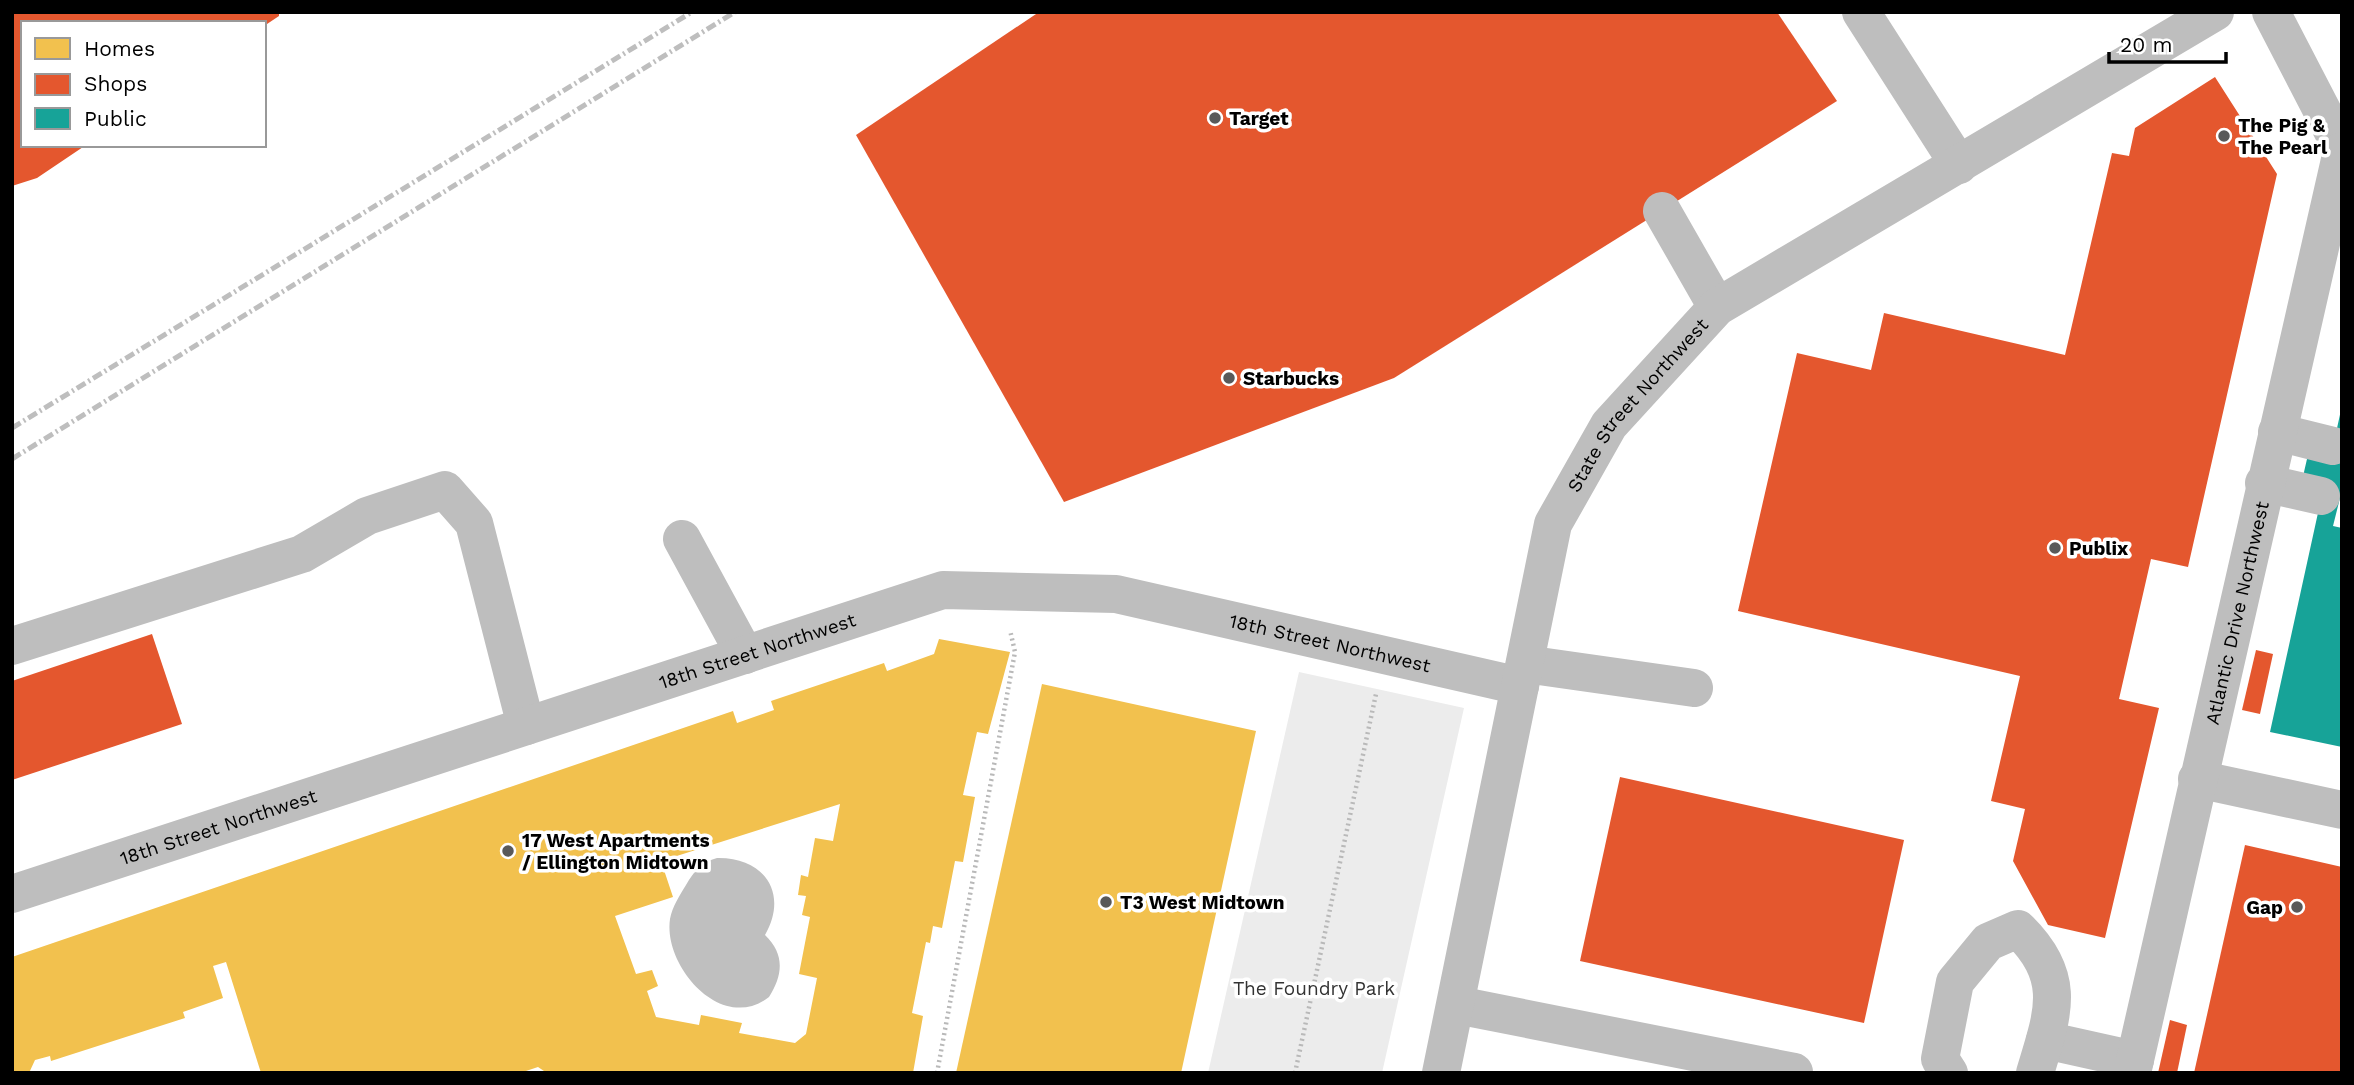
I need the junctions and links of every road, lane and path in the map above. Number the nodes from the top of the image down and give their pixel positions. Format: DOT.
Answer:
graph roads {
  1 [pos="1861,12"];
  2 [pos="2214,12"];
  3 [pos="2271,12"];
  4 [pos="2342,150"];
  5 [pos="1959,165"];
  6 [pos="1662,211"];
  7 [pos="1717,307"];
  8 [pos="2277,432"];
  9 [pos="2333,446"];
  10 [pos="2264,484"];
  11 [pos="2334,498"];
  12 [pos="682,539"];
  13 [pos="1009,625"];
  14 [pos="12,646"];
  15 [pos="1385,653"];
  16 [pos="746,654"];
  17 [pos="1523,675"];
  18 [pos="1694,688"];
  19 [pos="526,726"];
  20 [pos="2197,779"];
  21 [pos="2342,810"];
  22 [pos="12,894"];
  23 [pos="1457,1004"];
  24 [pos="2040,1056"];
  25 [pos="2133,1066"];
  26 [pos="1794,1072"];
  27 [pos="937,1073"];
  28 [pos="1296,1073"];
  29 [pos="1441,1073"];
  30 [pos="1949,1073"];
  1 -- 5 [label="street"];
  2 -- 5 [label="street, State Street Northwest"];
  3 -- 4 [label="street"];
  4 -- 8 [label="street, Atlantic Drive Northwest"];
  5 -- 7 [label="street, State Street Northwest"];
  6 -- 7 [label="street"];
  7 -- 17 [label="street, State Street Northwest"];
  8 -- 9 [label="street"];
  8 -- 10 [label="street, Atlantic Drive Northwest"];
  10 -- 11 [label="street"];
  10 -- 20 [label="street, Atlantic Drive Northwest"];
  12 -- 16 [label="street"];
  13 -- 27 [label="path"];
  14 -- 19 [label="street"];
  15 -- 16 [label="street, 18th Street Northwest"];
  15 -- 17 [label="street, 18th Street Northwest"];
  15 -- 28 [label="path"];
  16 -- 19 [label="street, 18th Street Northwest"];
  17 -- 18 [label="street, 18th Street Northwest"];
  17 -- 23 [label="street, State Street Northwest"];
  19 -- 22 [label="street, 18th Street Northwest"];
  20 -- 21 [label="street"];
  20 -- 25 [label="street, Atlantic Drive Northwest"];
  23 -- 26 [label="street"];
  23 -- 29 [label="street, State Street Northwest"];
  24 -- 25 [label="street"];
  24 -- 30 [label="street"];
}
